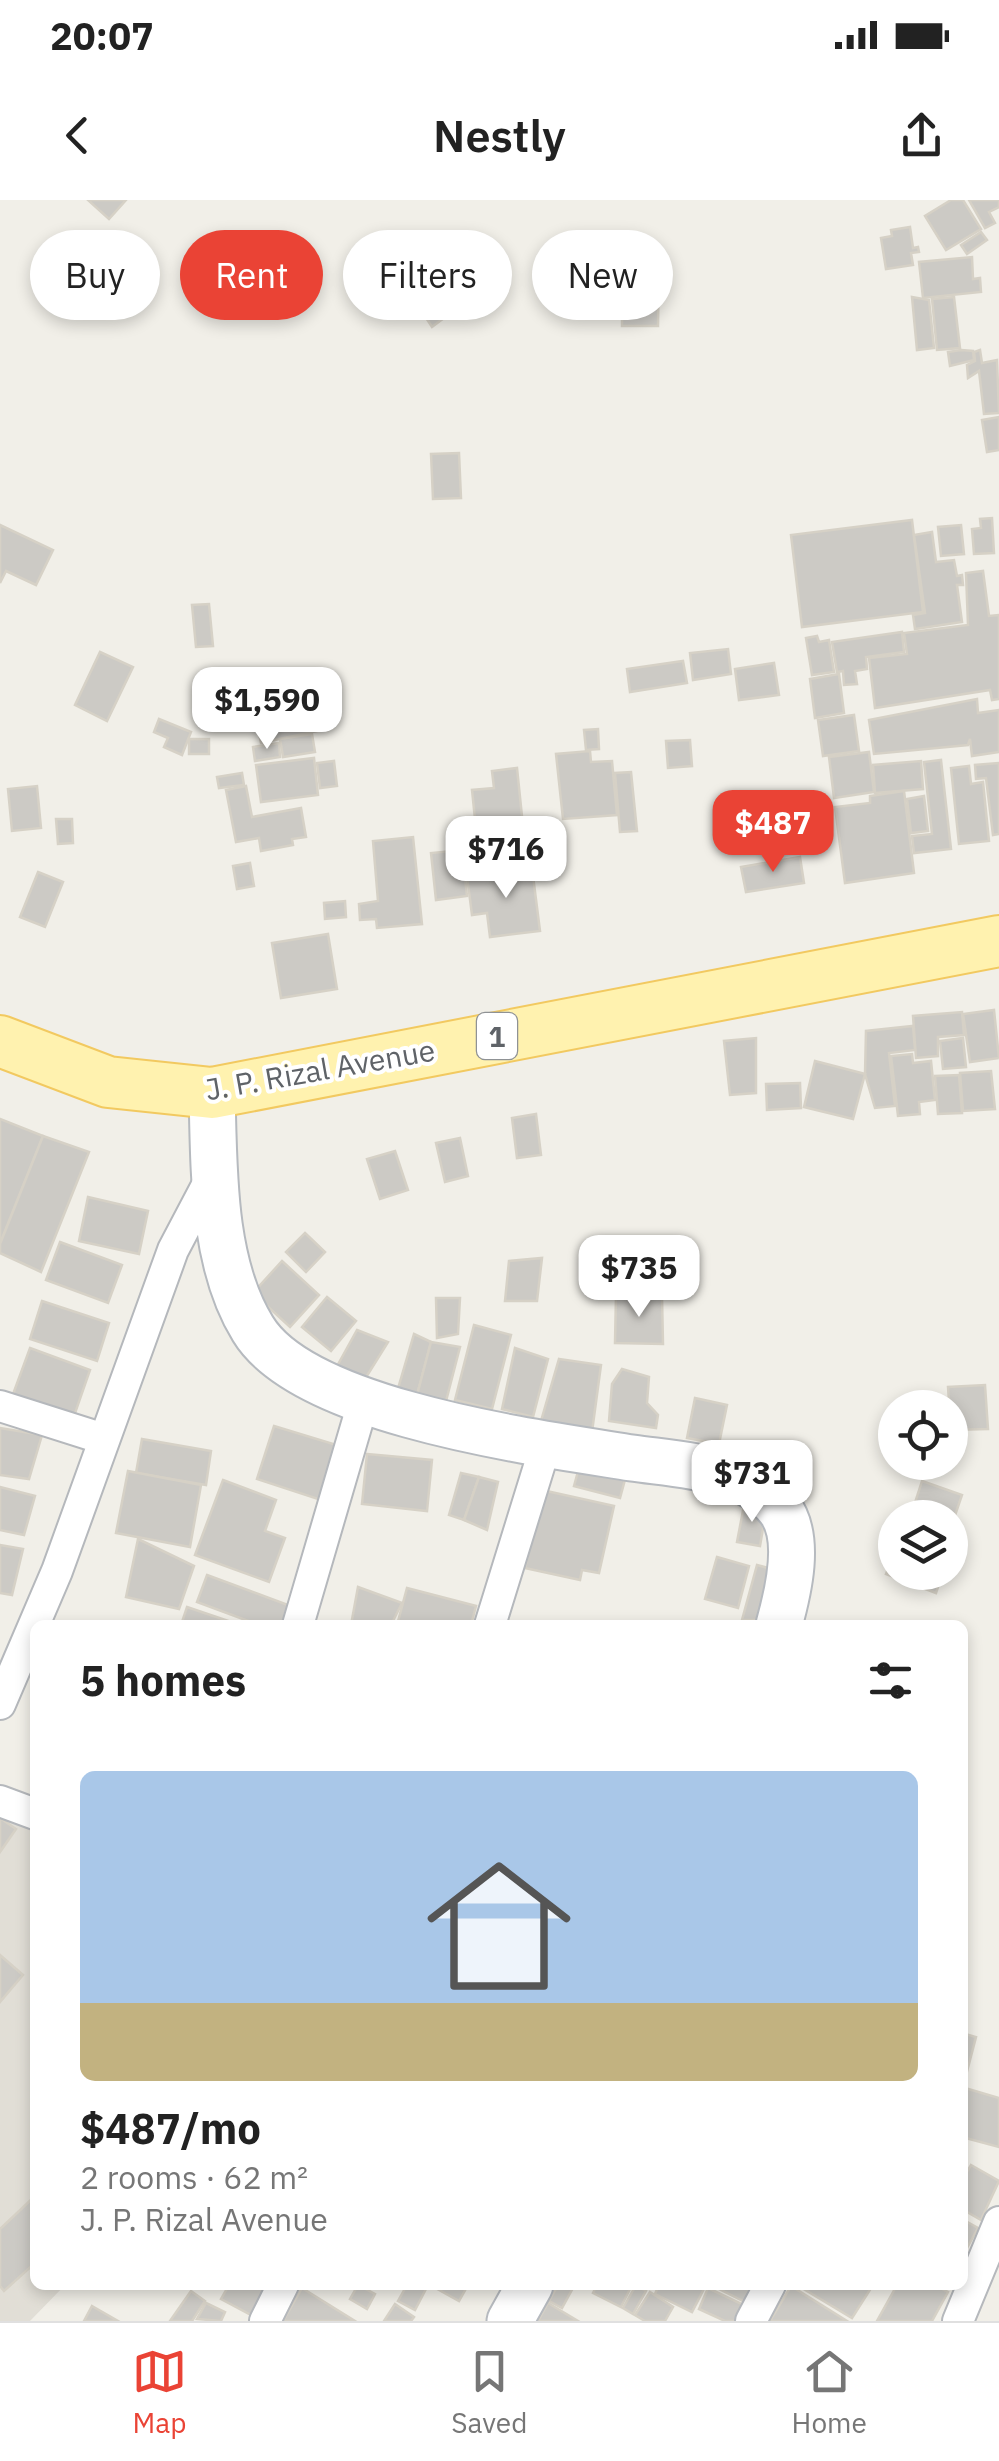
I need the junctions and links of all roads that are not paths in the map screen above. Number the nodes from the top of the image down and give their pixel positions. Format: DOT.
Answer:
graph roads {
  1 [pos="999,941"];
  2 [pos="0,1042"];
  3 [pos="212,1093"];
  4 [pos="214,1172"];
  5 [pos="363,1403"];
  6 [pos="0,1406"];
  7 [pos="104,1439"];
  8 [pos="546,1444"];
  9 [pos="36,1620"];
  10 [pos="299,1620"];
  11 [pos="492,1620"];
  12 [pos="779,1620"];
  13 [pos="30,1634"];
  14 [pos="0,1704"];
  15 [pos="0,1801"];
  16 [pos="30,1812"];
  17 [pos="999,2222"];
  18 [pos="968,2282"];
  19 [pos="280,2290"];
  20 [pos="527,2290"];
  21 [pos="767,2290"];
  22 [pos="265,2321"];
  23 [pos="510,2321"];
  24 [pos="751,2321"];
  1 -- 3 [label="main road, J. P. Rizal Avenue / 1"];
  2 -- 3 [label="main road, J. P. Rizal Avenue / 1"];
  3 -- 4 [label="street"];
  4 -- 5 [label="street"];
  4 -- 7 [label="street"];
  5 -- 8 [label="street"];
  5 -- 10 [label="street"];
  6 -- 7 [label="street"];
  7 -- 9 [label="street"];
  8 -- 11 [label="street"];
  8 -- 12 [label="street"];
  13 -- 14 [label="street"];
  15 -- 16 [label="street"];
  17 -- 18 [label="street"];
  19 -- 22 [label="street"];
  20 -- 23 [label="street"];
  21 -- 24 [label="street"];
}
